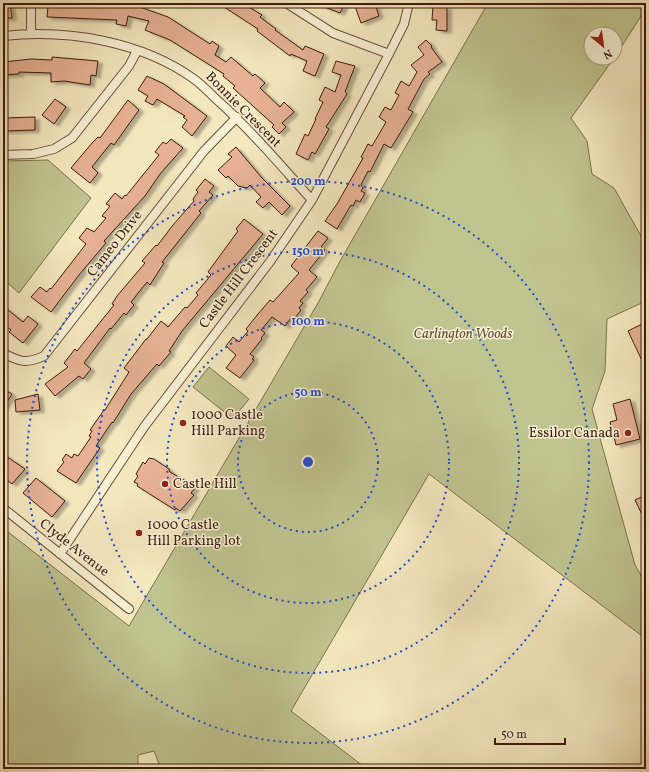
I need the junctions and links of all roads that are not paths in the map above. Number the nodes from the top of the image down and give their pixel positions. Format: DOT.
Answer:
graph roads {
  1 [pos="31,3"];
  2 [pos="286,3"];
  3 [pos="409,3"];
  4 [pos="31,33"];
  5 [pos="3,36"];
  6 [pos="137,51"];
  7 [pos="389,54"];
  8 [pos="237,117"];
  9 [pos="3,155"];
  10 [pos="312,200"];
  11 [pos="3,353"];
  12 [pos="3,508"];
  13 [pos="60,554"];
  14 [pos="129,609"];
  1 -- 4 [label="street"];
  2 -- 7 [label="street"];
  3 -- 7 [label="street, Castle Hill Crescent"];
  4 -- 5 [label="street, Bonnie Crescent"];
  4 -- 6 [label="street, Bonnie Crescent"];
  6 -- 8 [label="street, Bonnie Crescent"];
  6 -- 9 [label="street"];
  7 -- 10 [label="street, Castle Hill Crescent"];
  8 -- 10 [label="street, Bonnie Crescent"];
  8 -- 11 [label="street, Cameo Drive"];
  10 -- 13 [label="street, Castle Hill Crescent"];
  12 -- 13 [label="street, Clyde Avenue"];
  13 -- 14 [label="street, Clyde Avenue"];
}
